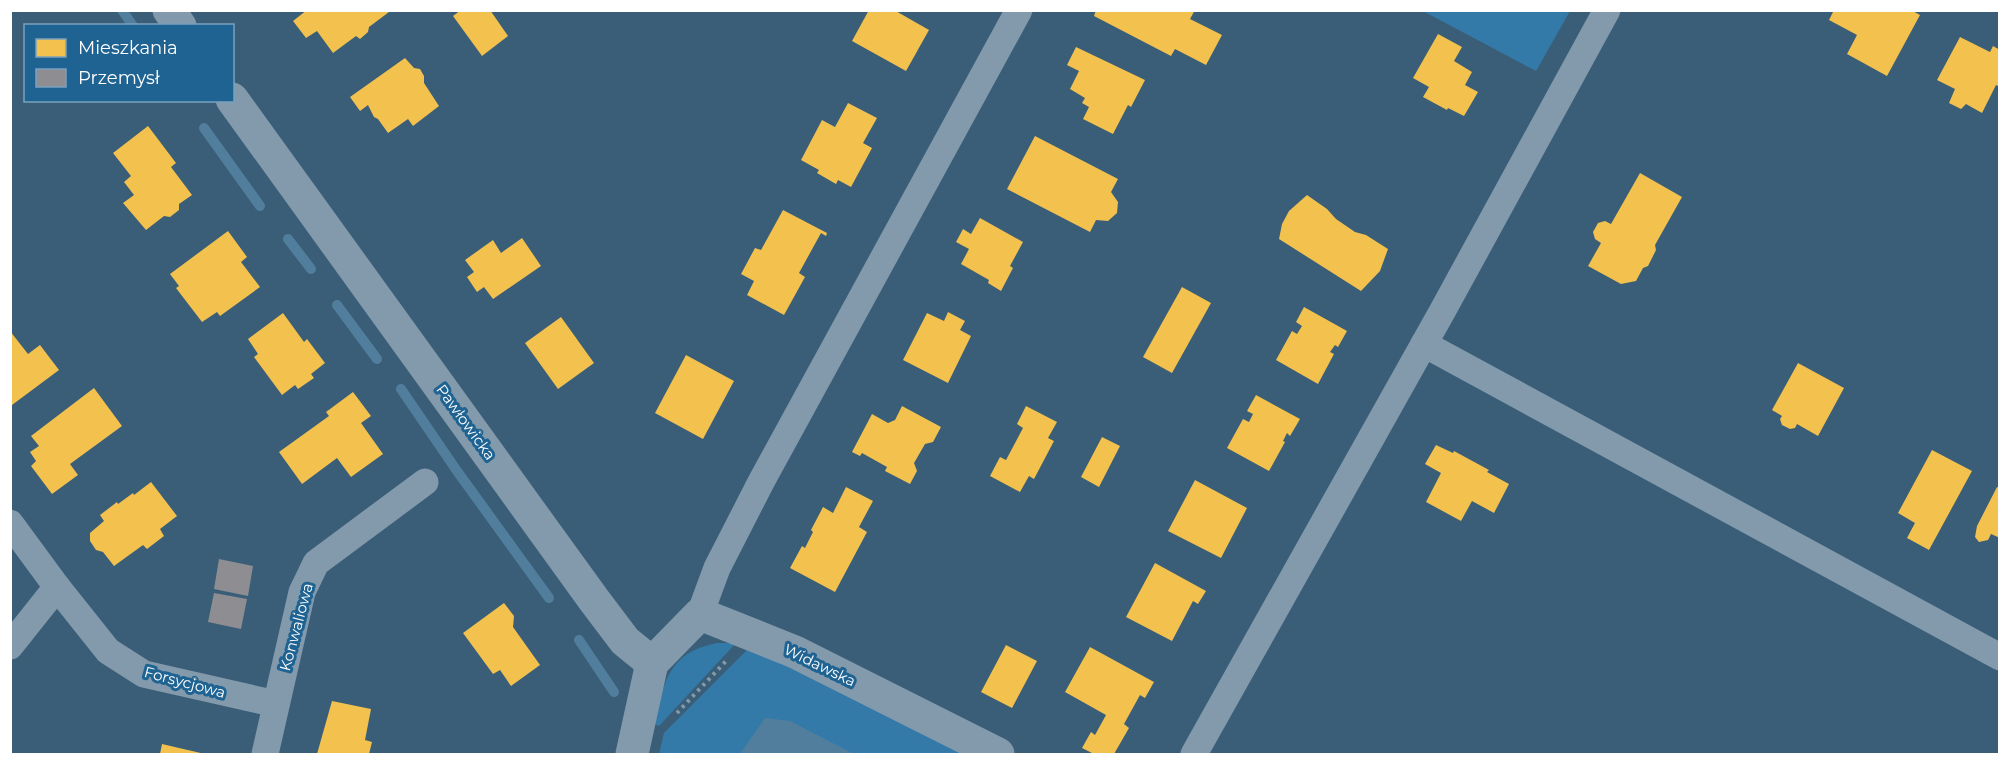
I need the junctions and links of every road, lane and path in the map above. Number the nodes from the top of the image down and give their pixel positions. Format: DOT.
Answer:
graph roads {
  1 [pos="169,10"];
  2 [pos="1019,10"];
  3 [pos="1607,10"];
  4 [pos="179,24"];
  5 [pos="234,102"];
  6 [pos="1424,344"];
  7 [pos="425,482"];
  8 [pos="10,523"];
  9 [pos="57,587"];
  10 [pos="700,614"];
  11 [pos="748,632"];
  12 [pos="10,646"];
  13 [pos="2000,657"];
  14 [pos="652,663"];
  15 [pos="276,704"];
  16 [pos="635,743"];
  17 [pos="266,754"];
  18 [pos="998,754"];
  19 [pos="1194,754"];
  1 -- 4 [label="street"];
  2 -- 10 [label="street"];
  3 -- 6 [label="street"];
  5 -- 14 [label="street, Pawłowicka"];
  6 -- 13 [label="street"];
  6 -- 19 [label="street"];
  7 -- 15 [label="street, Konwaliowa"];
  8 -- 9 [label="street, Forsycjowa"];
  9 -- 12 [label="street"];
  9 -- 15 [label="street, Forsycjowa"];
  10 -- 11 [label="street, Widawska"];
  10 -- 14 [label="street"];
  11 -- 16 [label="path"];
  11 -- 18 [label="street, Widawska"];
  14 -- 16 [label="street"];
  15 -- 17 [label="street, Konwaliowa"];
}
